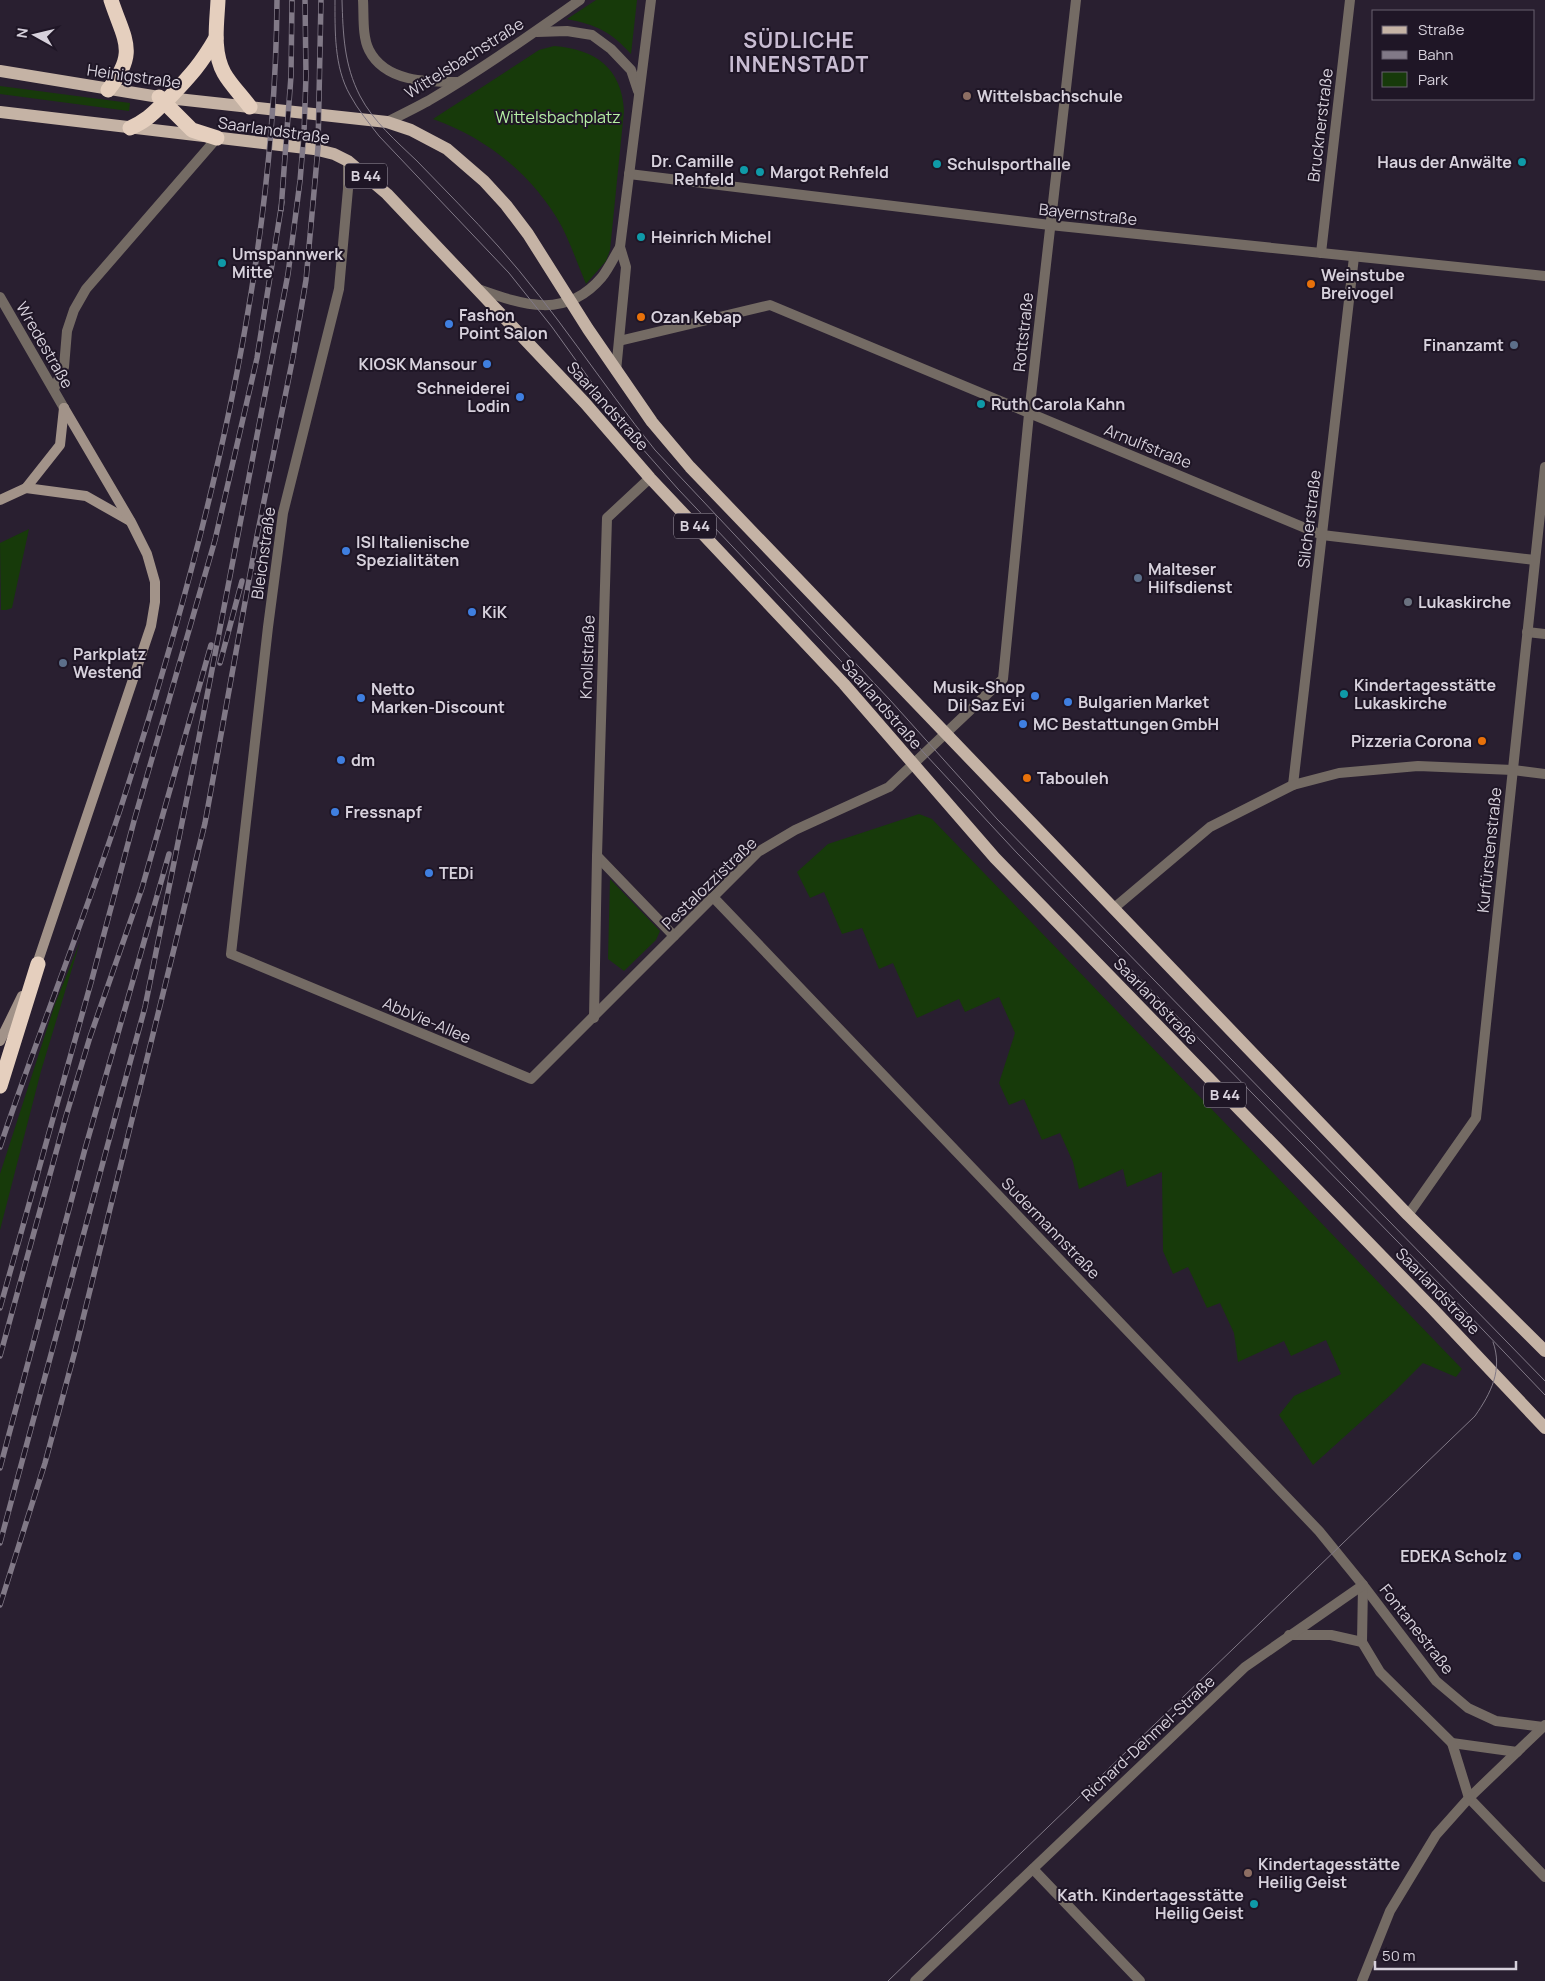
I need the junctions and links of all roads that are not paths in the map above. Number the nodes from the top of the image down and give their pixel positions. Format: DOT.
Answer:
graph roads {
  1 [pos="111,0"];
  2 [pos="218,0"];
  3 [pos="363,0"];
  4 [pos="580,0"];
  5 [pos="651,0"];
  6 [pos="1076,0"];
  7 [pos="1350,0"];
  8 [pos="536,32"];
  9 [pos="216,38"];
  10 [pos="0,71"];
  11 [pos="458,82"];
  12 [pos="108,90"];
  13 [pos="639,94"];
  14 [pos="164,99"];
  15 [pos="257,108"];
  16 [pos="0,112"];
  17 [pos="387,122"];
  18 [pos="130,128"];
  19 [pos="217,138"];
  20 [pos="348,161"];
  21 [pos="629,174"];
  22 [pos="1050,225"];
  23 [pos="620,248"];
  24 [pos="1321,253"];
  25 [pos="1354,256"];
  26 [pos="1545,276"];
  27 [pos="477,288"];
  28 [pos="0,297"];
  29 [pos="571,302"];
  30 [pos="619,341"];
  31 [pos="616,371"];
  32 [pos="54,389"];
  33 [pos="64,408"];
  34 [pos="1030,414"];
  35 [pos="1545,467"];
  36 [pos="650,478"];
  37 [pos="26,488"];
  38 [pos="0,500"];
  39 [pos="131,522"];
  40 [pos="1322,535"];
  41 [pos="1535,560"];
  42 [pos="1527,632"];
  43 [pos="1545,634"];
  44 [pos="946,733"];
  45 [pos="913,764"];
  46 [pos="1513,770"];
  47 [pos="1545,774"];
  48 [pos="1294,785"];
  49 [pos="597,856"];
  50 [pos="713,897"];
  51 [pos="1114,908"];
  52 [pos="674,936"];
  53 [pos="231,954"];
  54 [pos="38,964"];
  55 [pos="594,1018"];
  56 [pos="0,1041"];
  57 [pos="0,1086"];
  58 [pos="1408,1215"];
  59 [pos="1545,1351"];
  60 [pos="1545,1428"];
  61 [pos="1363,1585"];
  62 [pos="1289,1635"];
  63 [pos="1362,1642"];
  64 [pos="1544,1726"];
  65 [pos="1452,1743"];
  66 [pos="1517,1752"];
  67 [pos="1469,1798"];
  68 [pos="1033,1869"];
  69 [pos="1545,1877"];
  70 [pos="915,1981"];
  71 [pos="1140,1981"];
  72 [pos="1362,1981"];
  1 -- 12 [label="highway"];
  2 -- 9 [label="highway"];
  3 -- 11 [label="street"];
  4 -- 8 [label="street, Wittelsbachstraße"];
  5 -- 13 [label="street"];
  6 -- 22 [label="street, Rottstraße"];
  7 -- 24 [label="street, Brucknerstraße"];
  8 -- 11 [label="street, Wittelsbachstraße"];
  8 -- 13 [label="street"];
  9 -- 14 [label="highway"];
  9 -- 15 [label="highway"];
  10 -- 12 [label="main road, Heinigstraße"];
  11 -- 17 [label="street, Wittelsbachstraße"];
  12 -- 14 [label="main road, Heinigstraße"];
  13 -- 21 [label="street"];
  14 -- 15 [label="main road, Heinigstraße"];
  14 -- 18 [label="highway"];
  14 -- 19 [label="highway"];
  15 -- 17 [label="main road, Saarlandstraße / B 44"];
  16 -- 18 [label="main road"];
  17 -- 29 [label="main road, Saarlandstraße / B 44"];
  18 -- 19 [label="main road, Saarlandstraße / B 44"];
  19 -- 20 [label="main road, Saarlandstraße / B 44"];
  19 -- 32 [label="street"];
  20 -- 27 [label="main road, Saarlandstraße / B 44"];
  20 -- 53 [label="street, Bleichstraße"];
  21 -- 22 [label="street, Bayernstraße"];
  21 -- 23 [label="street"];
  22 -- 24 [label="street, Bayernstraße"];
  22 -- 34 [label="street, Rottstraße"];
  23 -- 29 [label="street"];
  23 -- 30 [label="street"];
  24 -- 25 [label="street, Bayernstraße"];
  25 -- 26 [label="street, Bayernstraße"];
  25 -- 40 [label="street, Silcherstraße"];
  27 -- 29 [label="street"];
  27 -- 36 [label="main road, Saarlandstraße / B 44"];
  28 -- 32 [label="street, Wredestraße"];
  29 -- 31 [label="main road, Saarlandstraße / B 44"];
  30 -- 31 [label="street"];
  30 -- 34 [label="street, Arnulfstraße"];
  31 -- 44 [label="main road, Saarlandstraße / B 44"];
  32 -- 33 [label="street, Wredestraße"];
  33 -- 37 [label="street"];
  33 -- 39 [label="street"];
  34 -- 40 [label="street, Arnulfstraße"];
  34 -- 44 [label="street, Rottstraße"];
  35 -- 41 [label="street, Kurfürstenstraße"];
  36 -- 45 [label="main road, Saarlandstraße / B 44"];
  36 -- 49 [label="street, Knollstraße"];
  37 -- 38 [label="street"];
  37 -- 39 [label="street"];
  39 -- 54 [label="street"];
  40 -- 41 [label="street, Arnulfstraße"];
  40 -- 48 [label="street, Silcherstraße"];
  41 -- 42 [label="street, Kurfürstenstraße"];
  42 -- 43 [label="street"];
  42 -- 46 [label="street, Kurfürstenstraße"];
  44 -- 45 [label="street, Pestalozzistraße"];
  44 -- 51 [label="main road, Saarlandstraße / B 44"];
  45 -- 50 [label="street, Pestalozzistraße"];
  45 -- 60 [label="main road, Saarlandstraße / B 44"];
  46 -- 47 [label="street"];
  46 -- 48 [label="street"];
  46 -- 58 [label="street, Kurfürstenstraße"];
  48 -- 51 [label="street"];
  49 -- 52 [label="street"];
  49 -- 55 [label="street, Knollstraße"];
  50 -- 52 [label="street, Pestalozzistraße"];
  50 -- 61 [label="street, Sudermannstraße"];
  51 -- 58 [label="main road, Saarlandstraße / B 44"];
  52 -- 55 [label="street, Pestalozzistraße"];
  53 -- 55 [label="street, AbbVie-Allee"];
  54 -- 56 [label="street"];
  54 -- 57 [label="highway"];
  58 -- 59 [label="main road, Saarlandstraße / B 44"];
  61 -- 62 [label="street, Richard-Dehmel-Straße"];
  61 -- 63 [label="street, Fontanestraße"];
  61 -- 64 [label="street, Fontanestraße"];
  62 -- 63 [label="street"];
  62 -- 68 [label="street, Richard-Dehmel-Straße"];
  63 -- 65 [label="street"];
  64 -- 66 [label="street"];
  65 -- 66 [label="street"];
  65 -- 67 [label="street"];
  66 -- 67 [label="street"];
  67 -- 69 [label="street"];
  67 -- 72 [label="street"];
  68 -- 70 [label="street, Richard-Dehmel-Straße"];
  68 -- 71 [label="street"];
}
